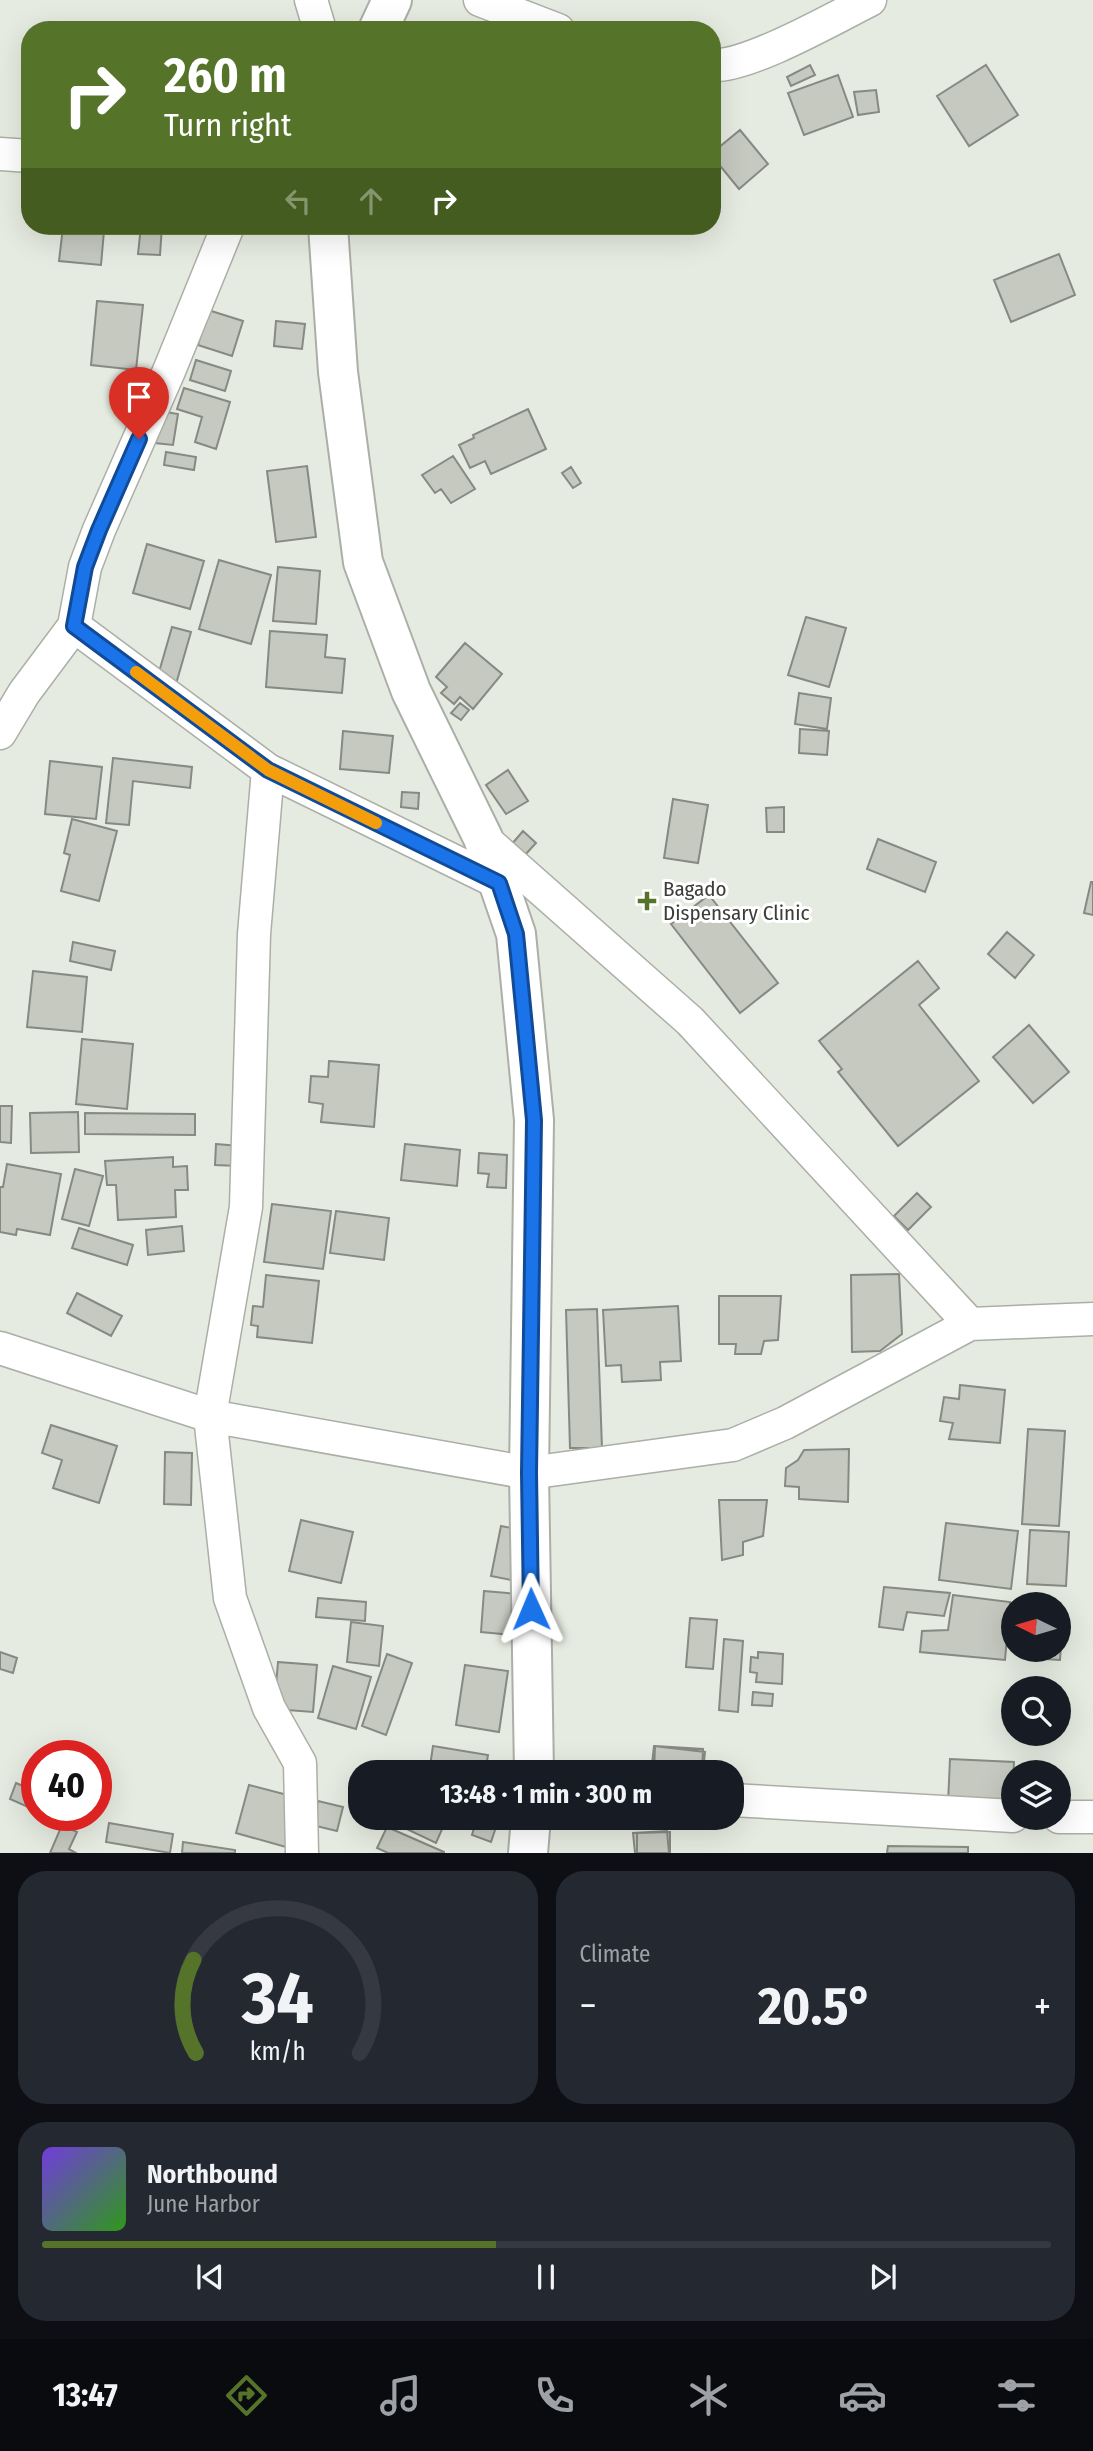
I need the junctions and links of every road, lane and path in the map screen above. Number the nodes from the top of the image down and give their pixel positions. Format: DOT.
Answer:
graph roads {
  1 [pos="311,0"];
  2 [pos="392,0"];
  3 [pos="480,0"];
  4 [pos="870,0"];
  5 [pos="317,21"];
  6 [pos="382,21"];
  7 [pos="535,21"];
  8 [pos="721,65"];
  9 [pos="0,153"];
  10 [pos="21,155"];
  11 [pos="224,235"];
  12 [pos="329,235"];
  13 [pos="74,626"];
  14 [pos="0,733"];
  15 [pos="268,770"];
  16 [pos="483,838"];
  17 [pos="499,883"];
  18 [pos="1093,1320"];
  19 [pos="970,1324"];
  20 [pos="0,1349"];
  21 [pos="210,1416"];
  22 [pos="529,1473"];
  23 [pos="534,1760"];
  24 [pos="744,1801"];
  25 [pos="1001,1815"];
  26 [pos="1071,1817"];
  27 [pos="1093,1817"];
  28 [pos="530,1830"];
  29 [pos="302,1853"];
  30 [pos="528,1853"];
  1 -- 5 [label="street"];
  2 -- 6 [label="street"];
  3 -- 7 [label="street"];
  4 -- 8 [label="street"];
  9 -- 10 [label="street"];
  11 -- 13 [label="street"];
  12 -- 16 [label="street"];
  13 -- 14 [label="street"];
  13 -- 15 [label="street"];
  15 -- 17 [label="street"];
  15 -- 21 [label="street"];
  16 -- 17 [label="street"];
  16 -- 19 [label="street"];
  17 -- 22 [label="street"];
  18 -- 19 [label="street"];
  19 -- 22 [label="street"];
  20 -- 21 [label="street"];
  21 -- 22 [label="street"];
  21 -- 29 [label="street"];
  22 -- 23 [label="street"];
  24 -- 25 [label="street"];
  26 -- 27 [label="street"];
  28 -- 30 [label="street"];
}
